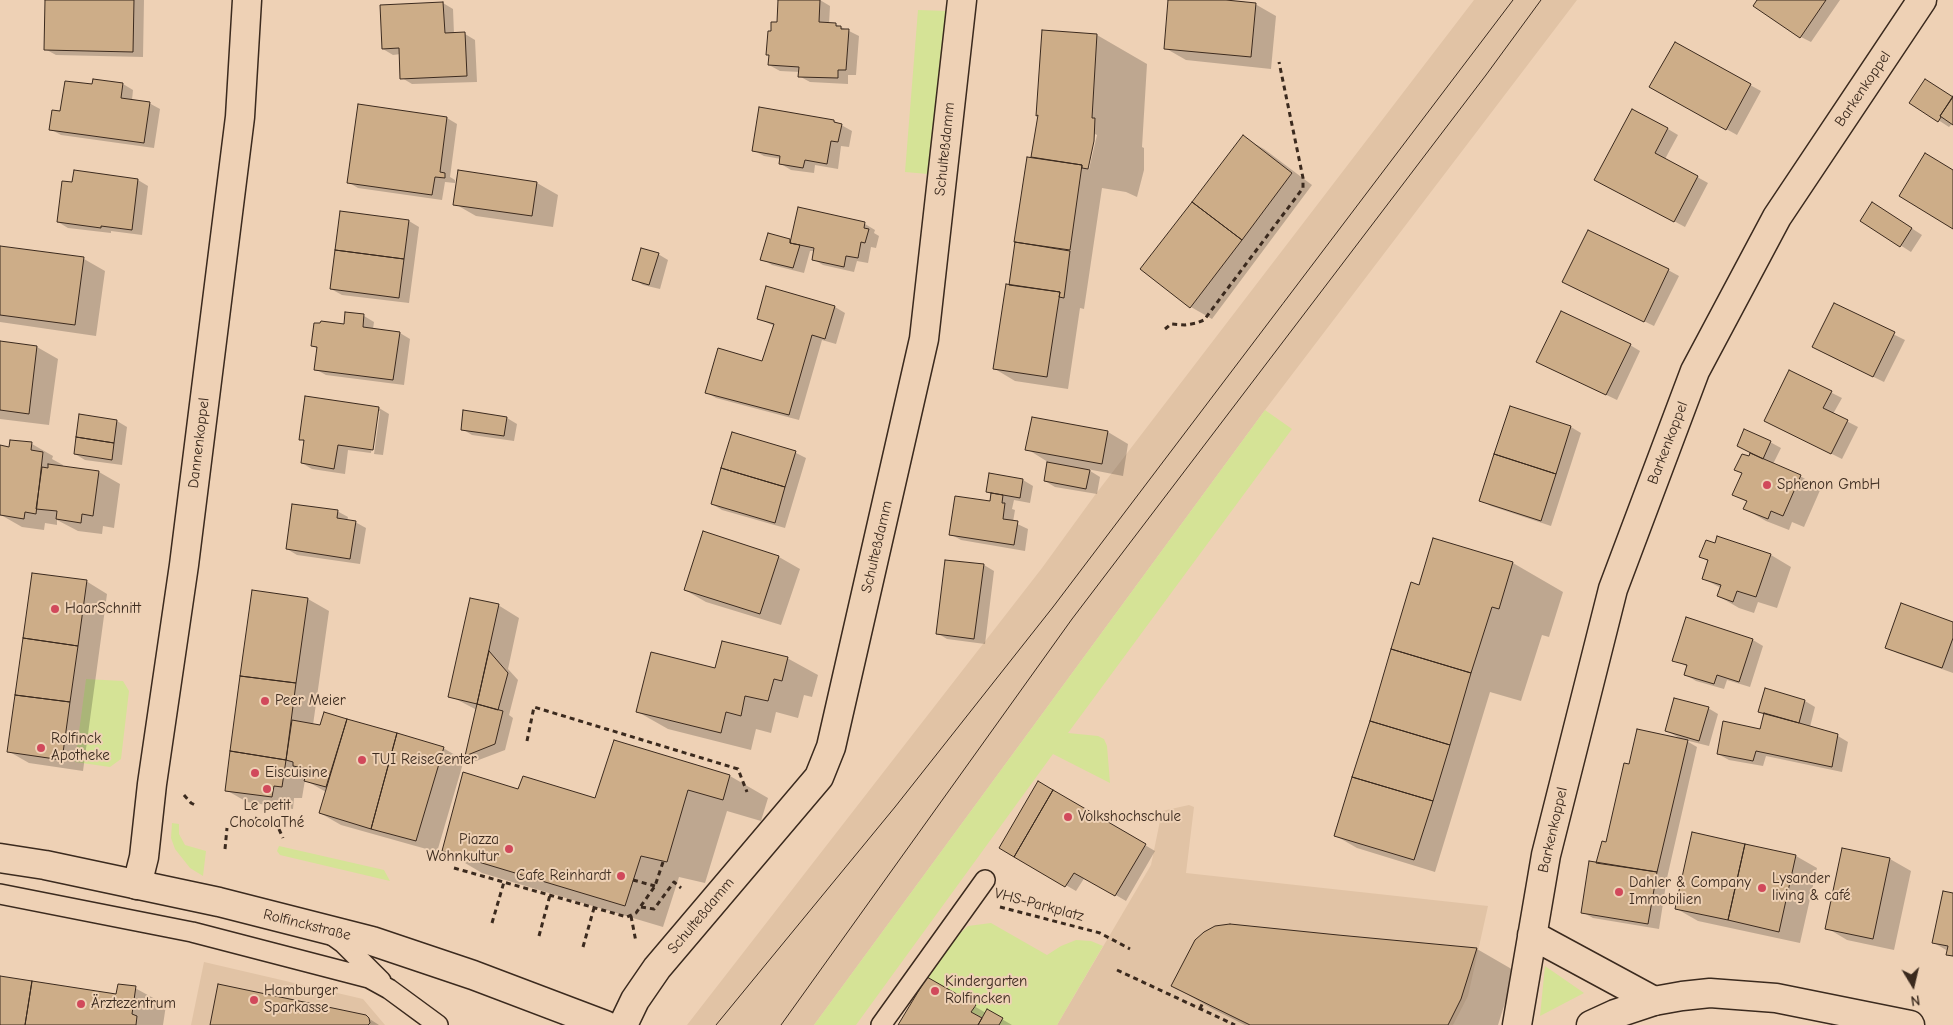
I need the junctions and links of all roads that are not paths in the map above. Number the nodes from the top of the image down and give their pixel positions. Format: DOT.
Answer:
graph roads {
  1 [pos="247,0"];
  2 [pos="962,0"];
  3 [pos="1922,0"];
  4 [pos="0,858"];
  5 [pos="985,880"];
  6 [pos="137,885"];
  7 [pos="0,894"];
  8 [pos="322,928"];
  9 [pos="1532,935"];
  10 [pos="389,989"];
  11 [pos="1654,1001"];
  12 [pos="597,1023"];
  13 [pos="438,1025"];
  14 [pos="623,1025"];
  15 [pos="881,1025"];
  16 [pos="1517,1025"];
  17 [pos="1591,1025"];
  18 [pos="1910,1025"];
  1 -- 6 [label="street, Dannenkoppel"];
  2 -- 14 [label="street, Schulteßdamm"];
  3 -- 9 [label="street, Barkenkoppel"];
  4 -- 6 [label="street, Rolfinckstraße"];
  5 -- 15 [label="lane"];
  6 -- 8 [label="street, Rolfinckstraße"];
  7 -- 10 [label="lane"];
  8 -- 10 [label="lane"];
  8 -- 12 [label="street, Rolfinckstraße"];
  9 -- 11 [label="street"];
  9 -- 16 [label="street, Barkenkoppel"];
  10 -- 13 [label="lane"];
  11 -- 17 [label="street"];
  11 -- 18 [label="street"];
}
